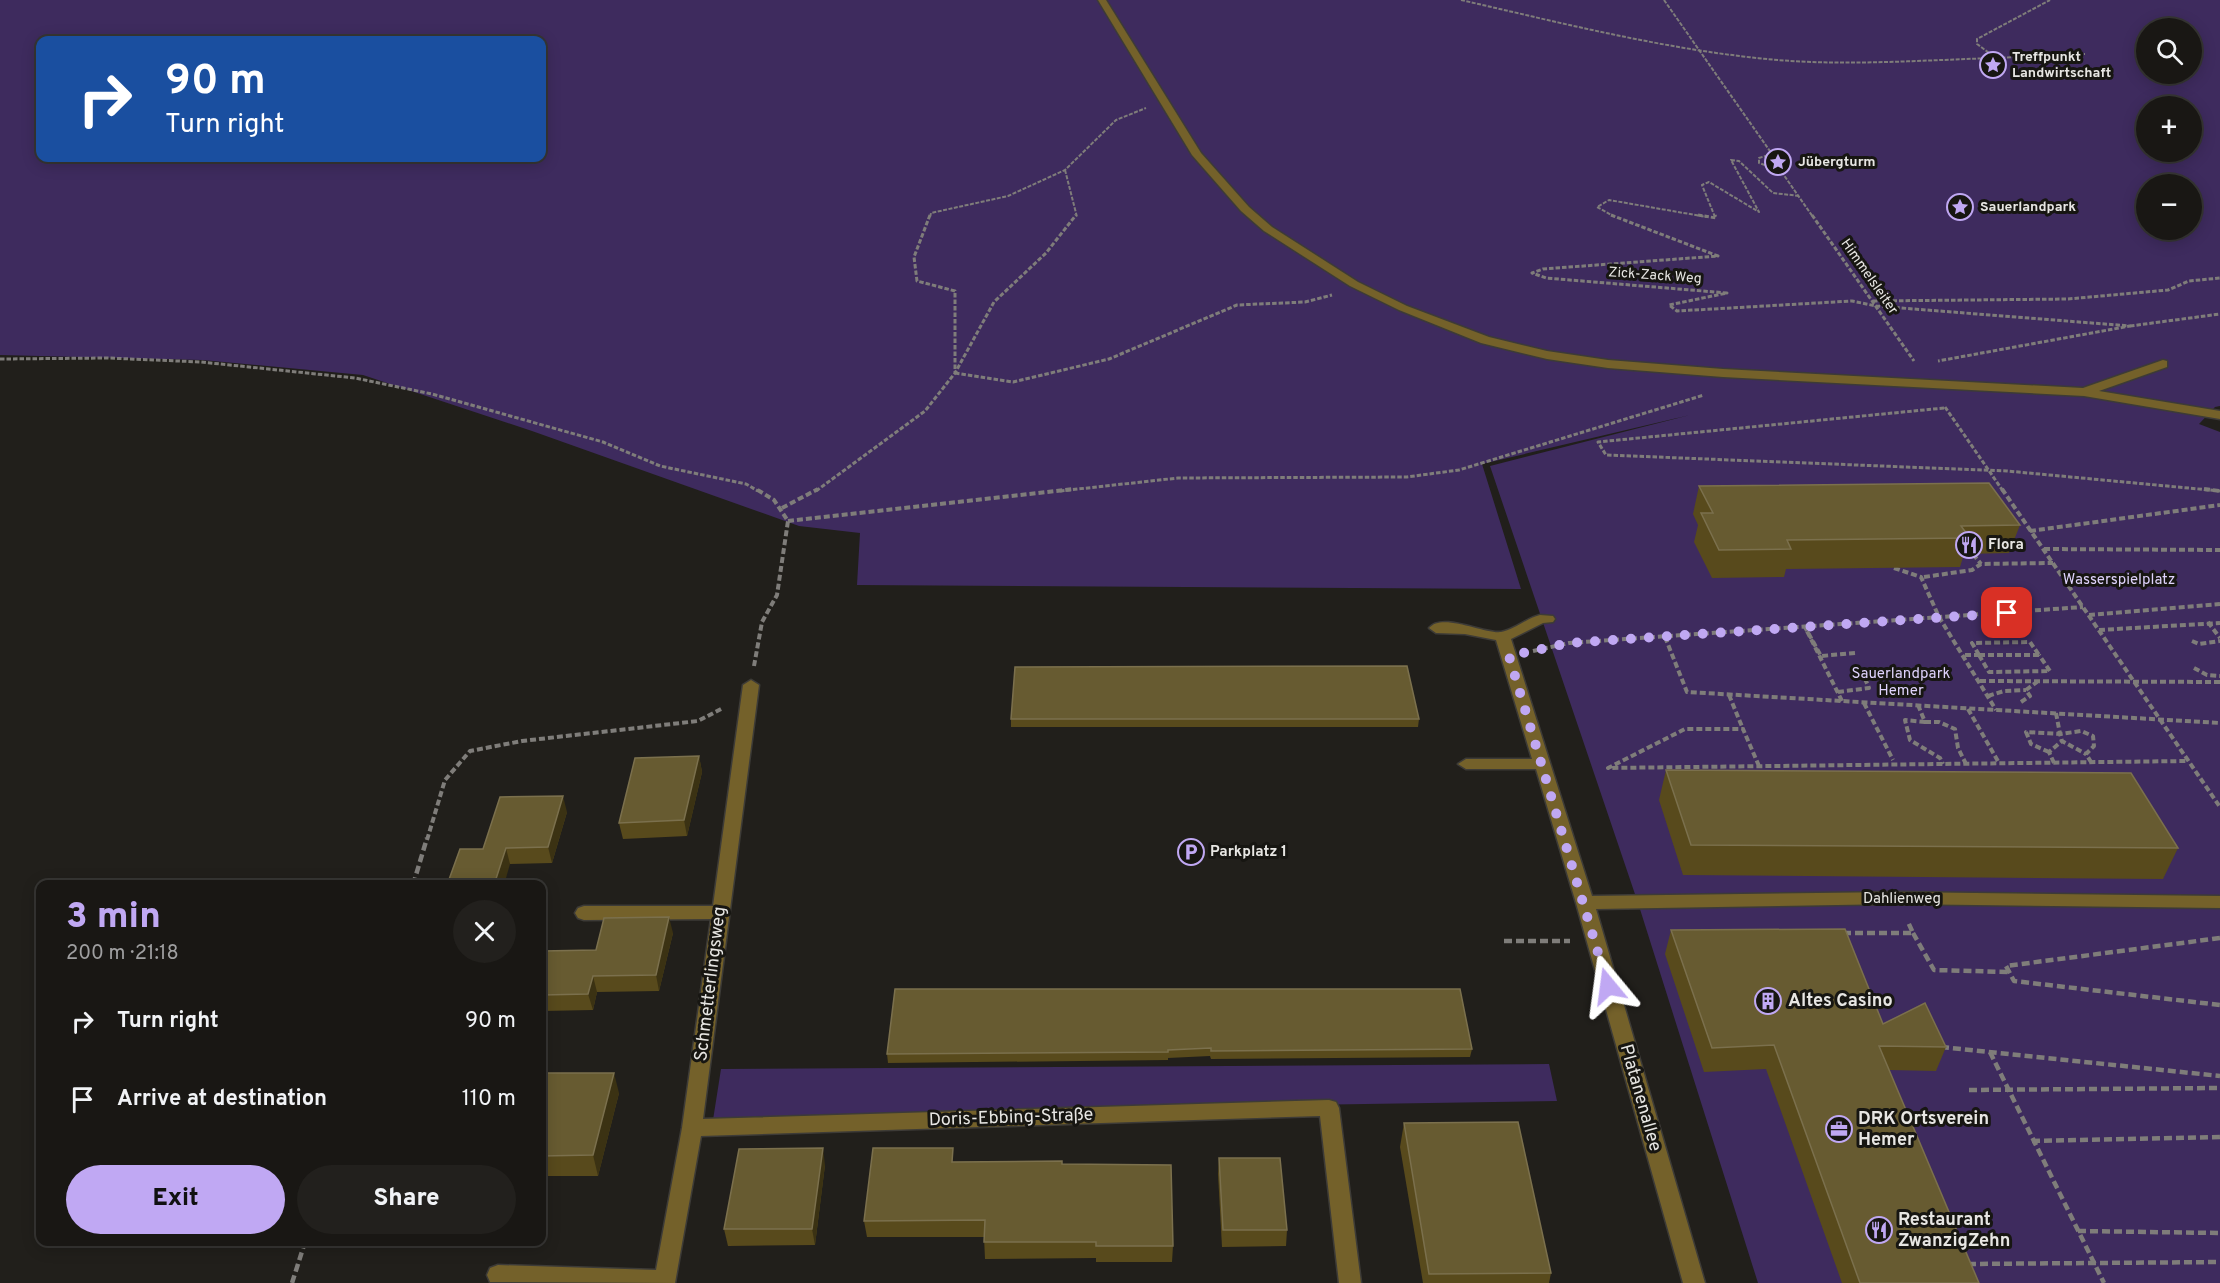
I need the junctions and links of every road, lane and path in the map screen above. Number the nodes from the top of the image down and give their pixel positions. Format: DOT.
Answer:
graph roads {
  1 [pos="1102,0"];
  2 [pos="1461,0"];
  3 [pos="1664,0"];
  4 [pos="2050,0"];
  5 [pos="1697,49"];
  6 [pos="2085,54"];
  7 [pos="1996,58"];
  8 [pos="1166,102"];
  9 [pos="1065,170"];
  10 [pos="1800,196"];
  11 [pos="2220,279"];
  12 [pos="1354,284"];
  13 [pos="1873,302"];
  14 [pos="1876,306"];
  15 [pos="2220,314"];
  16 [pos="2130,326"];
  17 [pos="1912,358"];
  18 [pos="0,359"];
  19 [pos="1928,363"];
  20 [pos="2163,364"];
  21 [pos="956,373"];
  22 [pos="2084,392"];
  23 [pos="1710,393"];
  24 [pos="1946,408"];
  25 [pos="2220,415"];
  26 [pos="1957,424"];
  27 [pos="1989,470"];
  28 [pos="2220,491"];
  29 [pos="2220,505"];
  30 [pos="782,508"];
  31 [pos="788,521"];
  32 [pos="2030,531"];
  33 [pos="2043,549"];
  34 [pos="2220,550"];
  35 [pos="1973,554"];
  36 [pos="2053,563"];
  37 [pos="1981,564"];
  38 [pos="1894,568"];
  39 [pos="1924,577"];
  40 [pos="2220,604"];
  41 [pos="2083,607"];
  42 [pos="2088,615"];
  43 [pos="1940,617"];
  44 [pos="1548,620"];
  45 [pos="2208,622"];
  46 [pos="2220,622"];
  47 [pos="1805,627"];
  48 [pos="1436,628"];
  49 [pos="2098,630"];
  50 [pos="1503,637"];
  51 [pos="1665,637"];
  52 [pos="2220,640"];
  53 [pos="2192,641"];
  54 [pos="1855,653"];
  55 [pos="1965,655"];
  56 [pos="2039,655"];
  57 [pos="1509,656"];
  58 [pos="1821,656"];
  59 [pos="1979,656"];
  60 [pos="2194,668"];
  61 [pos="2016,672"];
  62 [pos="1863,674"];
  63 [pos="2220,676"];
  64 [pos="1980,681"];
  65 [pos="2023,681"];
  66 [pos="2038,681"];
  67 [pos="2220,682"];
  68 [pos="2135,683"];
  69 [pos="751,685"];
  70 [pos="2026,690"];
  71 [pos="1838,692"];
  72 [pos="1729,695"];
  73 [pos="1988,696"];
  74 [pos="1842,701"];
  75 [pos="1863,702"];
  76 [pos="2021,702"];
  77 [pos="1918,705"];
  78 [pos="1968,708"];
  79 [pos="1996,710"];
  80 [pos="2056,713"];
  81 [pos="2160,719"];
  82 [pos="1925,722"];
  83 [pos="2220,723"];
  84 [pos="1743,729"];
  85 [pos="2060,734"];
  86 [pos="2062,741"];
  87 [pos="2049,752"];
  88 [pos="2086,754"];
  89 [pos="1893,760"];
  90 [pos="2189,761"];
  91 [pos="2091,762"];
  92 [pos="1999,763"];
  93 [pos="2054,763"];
  94 [pos="1466,764"];
  95 [pos="1542,764"];
  96 [pos="1943,764"];
  97 [pos="1966,764"];
  98 [pos="1759,766"];
  99 [pos="2220,807"];
  100 [pos="415,880"];
  101 [pos="1896,898"];
  102 [pos="2220,902"];
  103 [pos="1585,903"];
  104 [pos="721,912"];
  105 [pos="584,913"];
  106 [pos="1913,933"];
  107 [pos="2220,938"];
  108 [pos="1504,940"];
  109 [pos="1595,941"];
  110 [pos="1843,944"];
  111 [pos="2009,972"];
  112 [pos="2220,1005"];
  113 [pos="1936,1047"];
  114 [pos="1990,1052"];
  115 [pos="2220,1076"];
  116 [pos="2220,1088"];
  117 [pos="2006,1089"];
  118 [pos="1969,1090"];
  119 [pos="692,1128"];
  120 [pos="2220,1137"];
  121 [pos="2032,1141"];
  122 [pos="2078,1231"];
  123 [pos="2220,1233"];
  124 [pos="303,1246"];
  125 [pos="2092,1260"];
  126 [pos="2220,1262"];
  127 [pos="1962,1264"];
  128 [pos="498,1275"];
  129 [pos="665,1282"];
  130 [pos="292,1283"];
  131 [pos="1350,1283"];
  132 [pos="1694,1283"];
  133 [pos="2104,1283"];
  1 -- 8 [label="street"];
  2 -- 5 [label="path"];
  3 -- 5 [label="path"];
  4 -- 7 [label="path"];
  5 -- 7 [label="path"];
  5 -- 10 [label="path, Himmelsleiter"];
  6 -- 7 [label="path"];
  8 -- 9 [label="path"];
  8 -- 12 [label="street"];
  9 -- 21 [label="path"];
  9 -- 21 [label="path"];
  10 -- 13 [label="path, Himmelsleiter"];
  10 -- 14 [label="path, Zick-Zack Weg"];
  11 -- 13 [label="path"];
  12 -- 21 [label="path"];
  12 -- 22 [label="street"];
  13 -- 14 [label="path, Himmelsleiter"];
  14 -- 16 [label="path, Zick-Zack Weg"];
  14 -- 17 [label="path, Himmelsleiter"];
  15 -- 16 [label="path"];
  16 -- 19 [label="path"];
  18 -- 30 [label="path"];
  20 -- 22 [label="street"];
  21 -- 30 [label="path"];
  22 -- 25 [label="street"];
  23 -- 31 [label="path"];
  24 -- 27 [label="path"];
  26 -- 27 [label="path"];
  27 -- 28 [label="path"];
  27 -- 32 [label="path"];
  29 -- 32 [label="path"];
  30 -- 31 [label="path"];
  31 -- 69 [label="path"];
  32 -- 33 [label="path"];
  33 -- 34 [label="path"];
  33 -- 36 [label="path"];
  35 -- 37 [label="path"];
  36 -- 37 [label="path"];
  36 -- 41 [label="path"];
  37 -- 39 [label="path"];
  38 -- 43 [label="path"];
  40 -- 42 [label="path"];
  41 -- 42 [label="path"];
  41 -- 43 [label="path"];
  42 -- 49 [label="path"];
  43 -- 47 [label="path"];
  43 -- 55 [label="path"];
  44 -- 50 [label="street"];
  45 -- 46 [label="path"];
  45 -- 49 [label="path"];
  45 -- 52 [label="path"];
  47 -- 51 [label="path"];
  47 -- 58 [label="path"];
  48 -- 50 [label="street"];
  49 -- 68 [label="path"];
  50 -- 57 [label="street, Platanenallee"];
  51 -- 57 [label="path"];
  51 -- 72 [label="path"];
  52 -- 53 [label="path"];
  54 -- 58 [label="path"];
  55 -- 59 [label="path"];
  55 -- 64 [label="path"];
  56 -- 59 [label="path"];
  56 -- 59 [label="path"];
  56 -- 61 [label="path"];
  57 -- 95 [label="street, Platanenallee"];
  58 -- 71 [label="path"];
  59 -- 61 [label="path"];
  60 -- 63 [label="path"];
  61 -- 65 [label="path"];
  62 -- 71 [label="path"];
  64 -- 65 [label="path"];
  64 -- 73 [label="path"];
  65 -- 66 [label="path"];
  66 -- 68 [label="path"];
  66 -- 70 [label="path"];
  67 -- 68 [label="path"];
  68 -- 81 [label="path"];
  69 -- 100 [label="path"];
  69 -- 104 [label="street, Schmetterlingsweg"];
  70 -- 73 [label="path"];
  70 -- 76 [label="path"];
  71 -- 74 [label="path"];
  72 -- 74 [label="path"];
  72 -- 84 [label="path"];
  73 -- 79 [label="path"];
  74 -- 75 [label="path"];
  75 -- 77 [label="path"];
  75 -- 89 [label="path"];
  77 -- 78 [label="path"];
  77 -- 82 [label="path"];
  78 -- 79 [label="path"];
  78 -- 92 [label="path"];
  79 -- 80 [label="path"];
  80 -- 81 [label="path"];
  80 -- 85 [label="path"];
  81 -- 83 [label="path"];
  81 -- 90 [label="path"];
  82 -- 96 [label="path"];
  82 -- 97 [label="path"];
  84 -- 98 [label="path"];
  84 -- 98 [label="path"];
  85 -- 86 [label="path"];
  85 -- 87 [label="path"];
  85 -- 88 [label="path"];
  86 -- 87 [label="path"];
  86 -- 88 [label="path"];
  87 -- 93 [label="path"];
  88 -- 91 [label="path"];
  90 -- 91 [label="path"];
  90 -- 99 [label="path"];
  91 -- 93 [label="path"];
  92 -- 93 [label="path"];
  92 -- 97 [label="path"];
  94 -- 95 [label="street"];
  95 -- 103 [label="street, Platanenallee"];
  96 -- 97 [label="path"];
  96 -- 98 [label="path"];
  101 -- 102 [label="street, Dahlienweg"];
  101 -- 103 [label="street, Dahlienweg"];
  101 -- 106 [label="path"];
  103 -- 109 [label="street, Platanenallee"];
  104 -- 105 [label="street"];
  104 -- 119 [label="street, Schmetterlingsweg"];
  106 -- 110 [label="path"];
  106 -- 111 [label="path"];
  107 -- 111 [label="path"];
  108 -- 109 [label="path"];
  109 -- 132 [label="street, Platanenallee"];
  111 -- 112 [label="path"];
  113 -- 114 [label="path"];
  114 -- 115 [label="path"];
  114 -- 117 [label="path"];
  116 -- 117 [label="path"];
  117 -- 118 [label="path"];
  117 -- 121 [label="path"];
  119 -- 129 [label="street, Schmetterlingsweg"];
  119 -- 131 [label="street, Doris-Ebbing-Straße"];
  120 -- 121 [label="path"];
  121 -- 122 [label="path"];
  122 -- 123 [label="path"];
  122 -- 125 [label="path"];
  124 -- 130 [label="path"];
  125 -- 126 [label="path"];
  125 -- 127 [label="path"];
  125 -- 133 [label="path"];
  128 -- 129 [label="street"];
}
